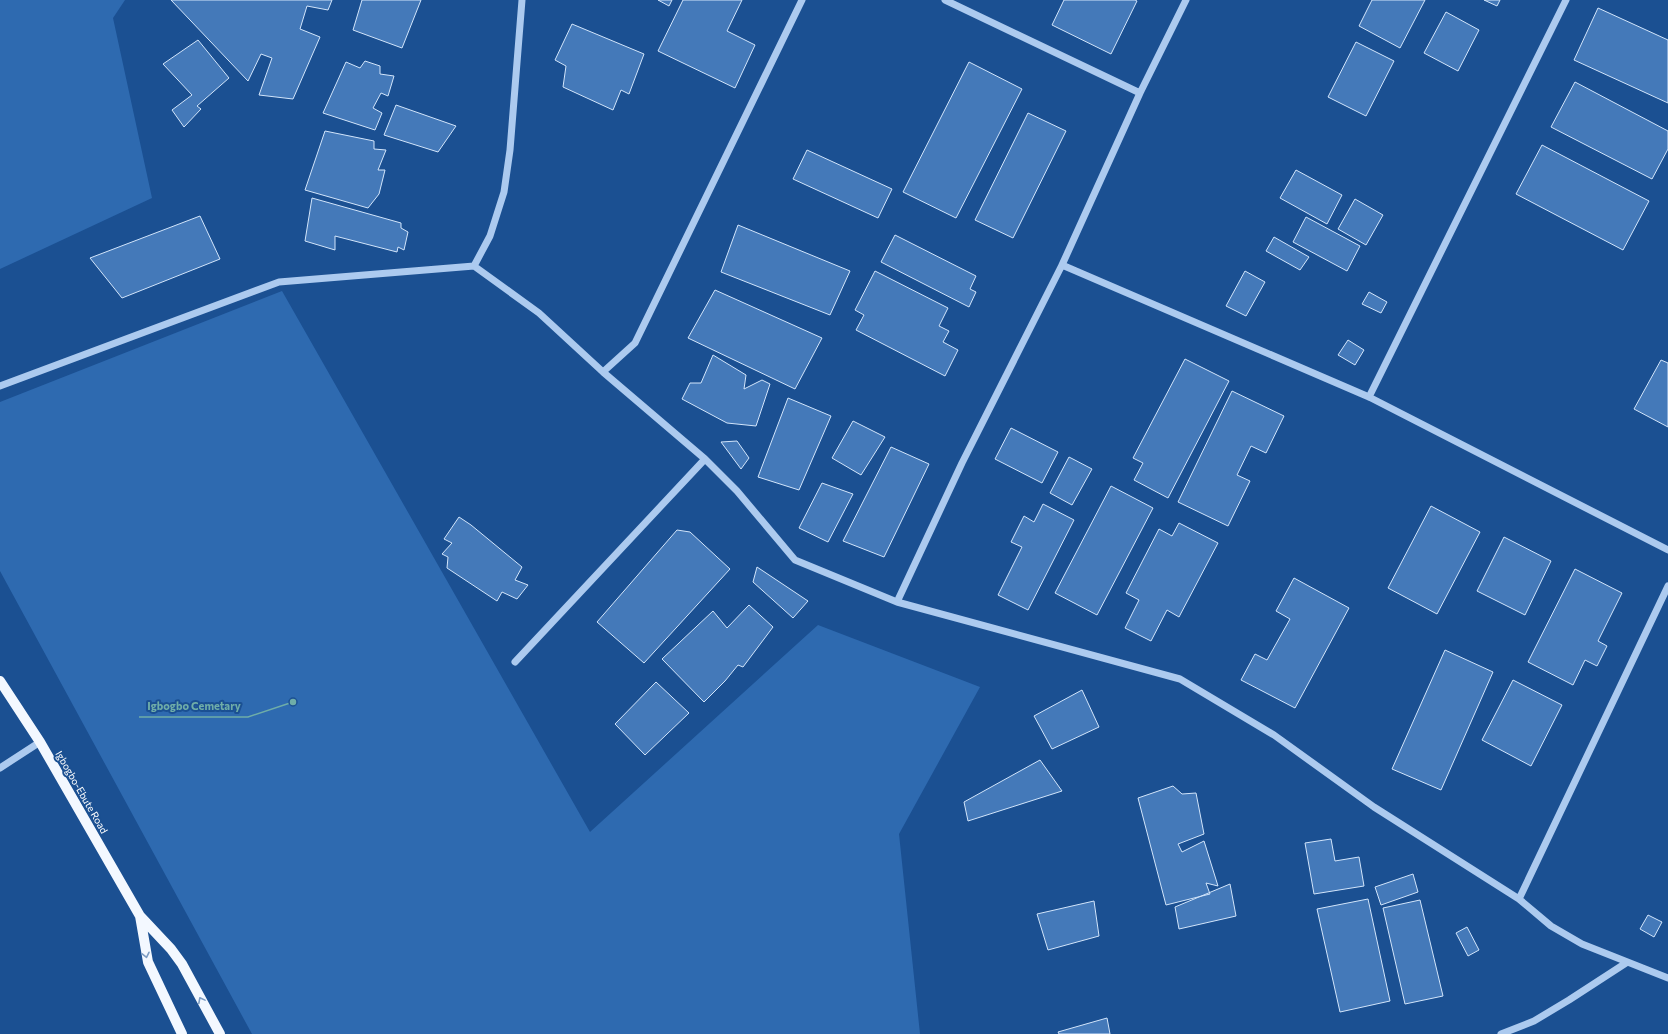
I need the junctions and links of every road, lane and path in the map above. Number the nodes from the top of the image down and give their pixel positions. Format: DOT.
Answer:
graph roads {
  1 [pos="522,0"];
  2 [pos="802,0"];
  3 [pos="945,0"];
  4 [pos="1186,0"];
  5 [pos="1566,0"];
  6 [pos="1140,93"];
  7 [pos="1062,265"];
  8 [pos="474,266"];
  9 [pos="603,372"];
  10 [pos="0,386"];
  11 [pos="1369,397"];
  12 [pos="705,460"];
  13 [pos="1668,550"];
  14 [pos="1668,586"];
  15 [pos="898,602"];
  16 [pos="515,662"];
  17 [pos="0,681"];
  18 [pos="40,742"];
  19 [pos="0,768"];
  20 [pos="1519,899"];
  21 [pos="140,916"];
  22 [pos="1626,963"];
  23 [pos="1668,978"];
  24 [pos="182,1034"];
  25 [pos="220,1034"];
  26 [pos="1501,1034"];
  1 -- 8 [label="street"];
  2 -- 9 [label="street"];
  3 -- 6 [label="street"];
  4 -- 6 [label="street"];
  5 -- 11 [label="street"];
  6 -- 7 [label="street"];
  7 -- 11 [label="street"];
  7 -- 15 [label="street"];
  8 -- 9 [label="street"];
  8 -- 10 [label="street"];
  9 -- 12 [label="street"];
  11 -- 13 [label="street"];
  12 -- 15 [label="street"];
  12 -- 16 [label="street"];
  14 -- 20 [label="street"];
  15 -- 20 [label="street"];
  17 -- 18 [label="main road, Igbogbo-Ebute Road"];
  18 -- 19 [label="street"];
  18 -- 21 [label="main road, Igbogbo-Ebute Road"];
  20 -- 22 [label="street"];
  21 -- 24 [label="main road, Igbogbo-Ebute Road, one-way"];
  25 -- 21 [label="main road, Igbogbo-Ebute Road, one-way"];
  22 -- 23 [label="street"];
  22 -- 26 [label="street"];
}
